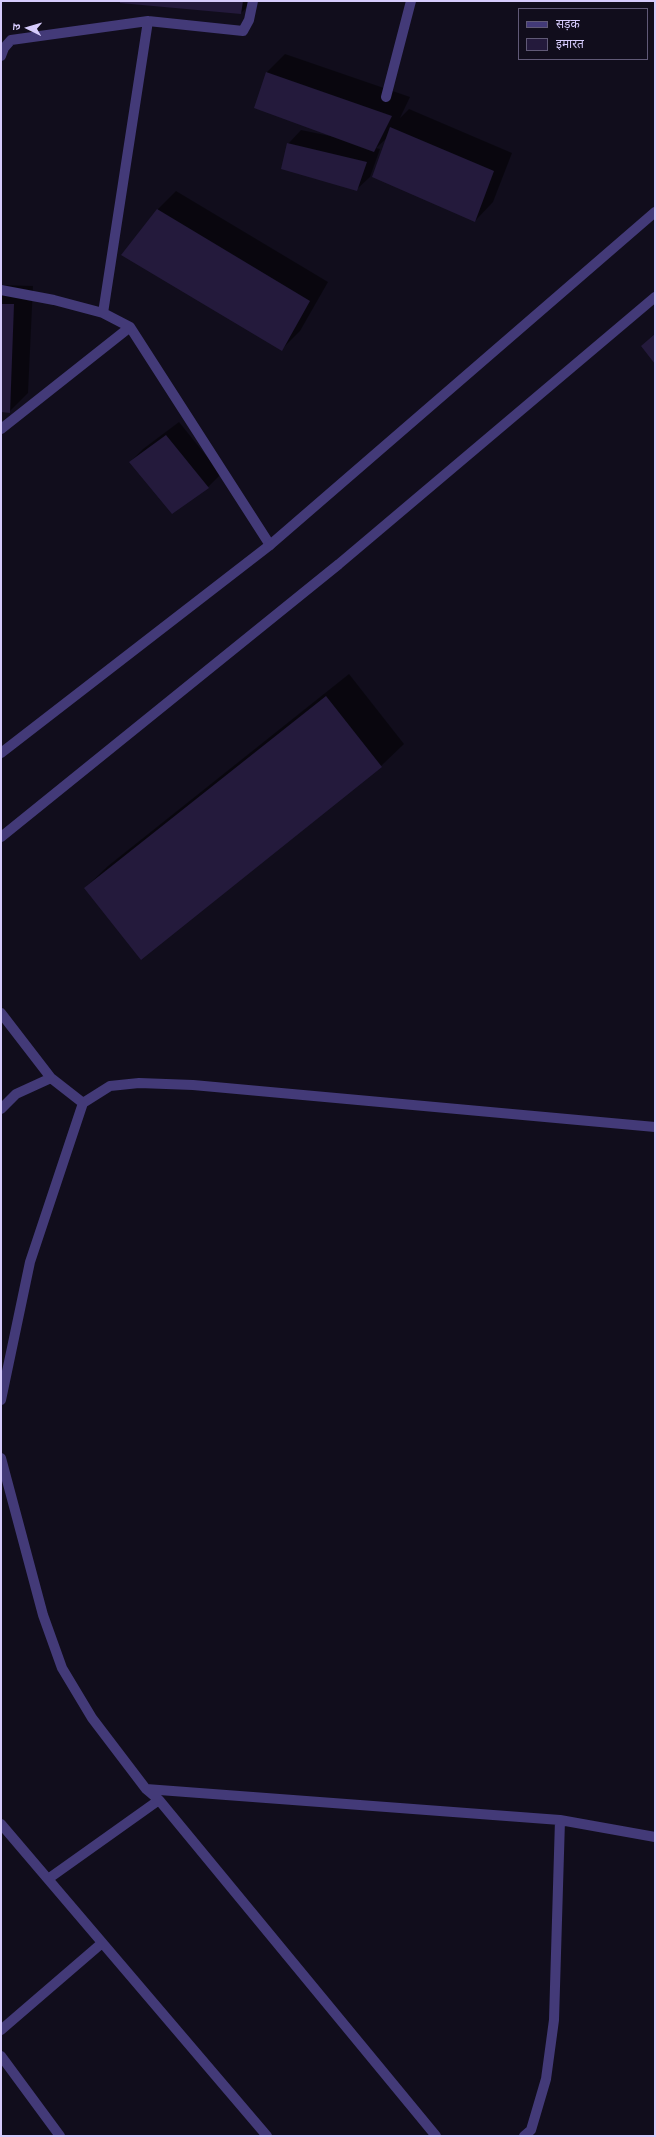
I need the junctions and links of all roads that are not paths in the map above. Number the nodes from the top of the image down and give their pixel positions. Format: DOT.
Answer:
graph roads {
  1 [pos="253,1"];
  2 [pos="411,1"];
  3 [pos="148,21"];
  4 [pos="1,56"];
  5 [pos="386,97"];
  6 [pos="655,212"];
  7 [pos="1,290"];
  8 [pos="655,297"];
  9 [pos="104,313"];
  10 [pos="130,327"];
  11 [pos="1,429"];
  12 [pos="270,545"];
  13 [pos="1,753"];
  14 [pos="1,837"];
  15 [pos="1,1014"];
  16 [pos="51,1078"];
  17 [pos="83,1103"];
  18 [pos="1,1109"];
  19 [pos="655,1127"];
  20 [pos="1,1400"];
  21 [pos="1,1458"];
  22 [pos="146,1789"];
  23 [pos="158,1800"];
  24 [pos="560,1820"];
  25 [pos="1,1824"];
  26 [pos="655,1837"];
  27 [pos="48,1879"];
  28 [pos="102,1942"];
  29 [pos="1,2030"];
  30 [pos="1,2056"];
  31 [pos="60,2136"];
  32 [pos="267,2136"];
  33 [pos="436,2136"];
  34 [pos="524,2136"];
  1 -- 3 [label="street"];
  2 -- 5 [label="street"];
  3 -- 4 [label="street"];
  3 -- 9 [label="street"];
  6 -- 12 [label="street"];
  7 -- 9 [label="street"];
  8 -- 14 [label="street"];
  9 -- 10 [label="street"];
  10 -- 11 [label="street"];
  10 -- 12 [label="street"];
  12 -- 13 [label="street"];
  15 -- 16 [label="street"];
  16 -- 17 [label="street"];
  16 -- 18 [label="street"];
  17 -- 19 [label="street"];
  17 -- 20 [label="street"];
  21 -- 22 [label="street"];
  22 -- 23 [label="street"];
  22 -- 24 [label="street"];
  23 -- 27 [label="street"];
  23 -- 33 [label="street"];
  24 -- 26 [label="street"];
  24 -- 34 [label="street"];
  25 -- 27 [label="street"];
  27 -- 28 [label="street"];
  28 -- 29 [label="street"];
  28 -- 32 [label="street"];
  30 -- 31 [label="street"];
}
